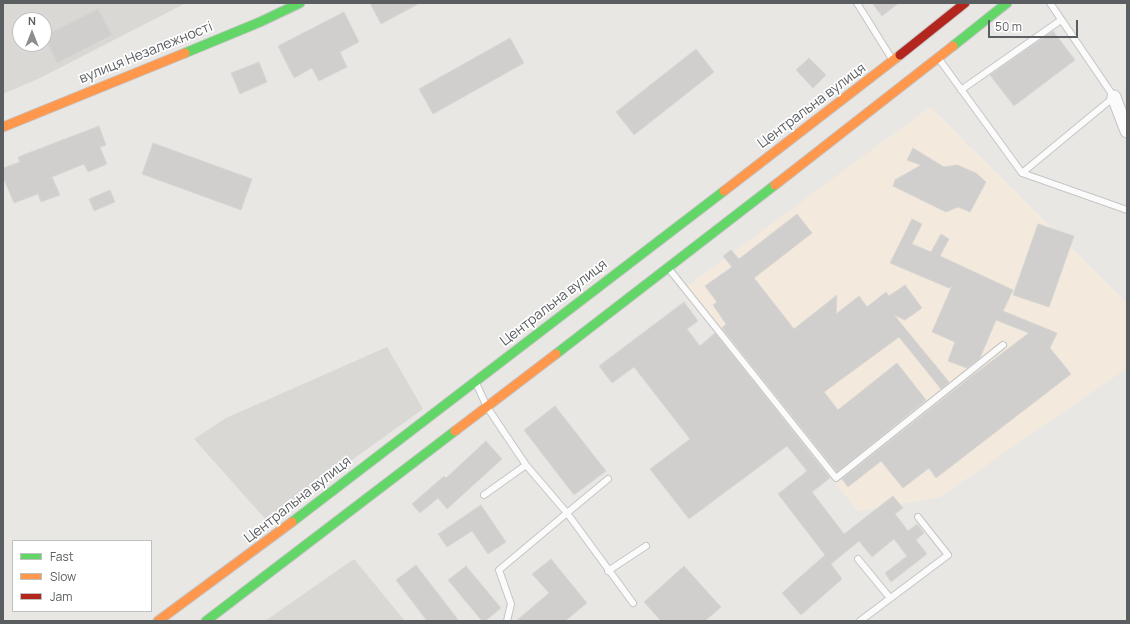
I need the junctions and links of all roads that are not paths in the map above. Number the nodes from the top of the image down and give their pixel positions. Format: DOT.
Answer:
graph roads {
  1 [pos="300,3"];
  2 [pos="857,3"];
  3 [pos="965,3"];
  4 [pos="1007,3"];
  5 [pos="1050,3"];
  6 [pos="1060,20"];
  7 [pos="938,58"];
  8 [pos="893,61"];
  9 [pos="961,90"];
  10 [pos="1114,97"];
  11 [pos="3,127"];
  12 [pos="1127,131"];
  13 [pos="1022,172"];
  14 [pos="1127,210"];
  15 [pos="668,268"];
  16 [pos="1003,345"];
  17 [pos="476,381"];
  18 [pos="487,407"];
  19 [pos="526,465"];
  20 [pos="608,479"];
  21 [pos="484,495"];
  22 [pos="567,513"];
  23 [pos="918,517"];
  24 [pos="646,546"];
  25 [pos="858,559"];
  26 [pos="608,571"];
  27 [pos="890,598"];
  28 [pos="633,603"];
  29 [pos="869,618"];
  30 [pos="158,621"];
  31 [pos="206,621"];
  32 [pos="507,621"];
  33 [pos="860,621"];
  1 -- 11 [label="street, вулиця Незалежності"];
  2 -- 8 [label="lane"];
  3 -- 8 [label="street, Центральна вулиця"];
  4 -- 7 [label="street"];
  5 -- 6 [label="lane"];
  6 -- 9 [label="lane"];
  6 -- 10 [label="lane"];
  7 -- 9 [label="lane"];
  7 -- 15 [label="street"];
  8 -- 17 [label="street, Центральна вулиця"];
  9 -- 13 [label="lane"];
  10 -- 12 [label="street"];
  10 -- 13 [label="lane"];
  13 -- 14 [label="lane"];
  15 -- 16 [label="lane"];
  15 -- 18 [label="street"];
  17 -- 18 [label="lane"];
  17 -- 30 [label="street, Центральна вулиця"];
  18 -- 19 [label="lane"];
  18 -- 31 [label="street"];
  19 -- 21 [label="lane"];
  19 -- 22 [label="lane"];
  20 -- 22 [label="lane"];
  22 -- 26 [label="lane"];
  22 -- 32 [label="lane"];
  23 -- 27 [label="lane"];
  24 -- 26 [label="lane"];
  25 -- 27 [label="lane"];
  26 -- 28 [label="lane"];
  27 -- 29 [label="lane"];
  29 -- 33 [label="lane"];
}
